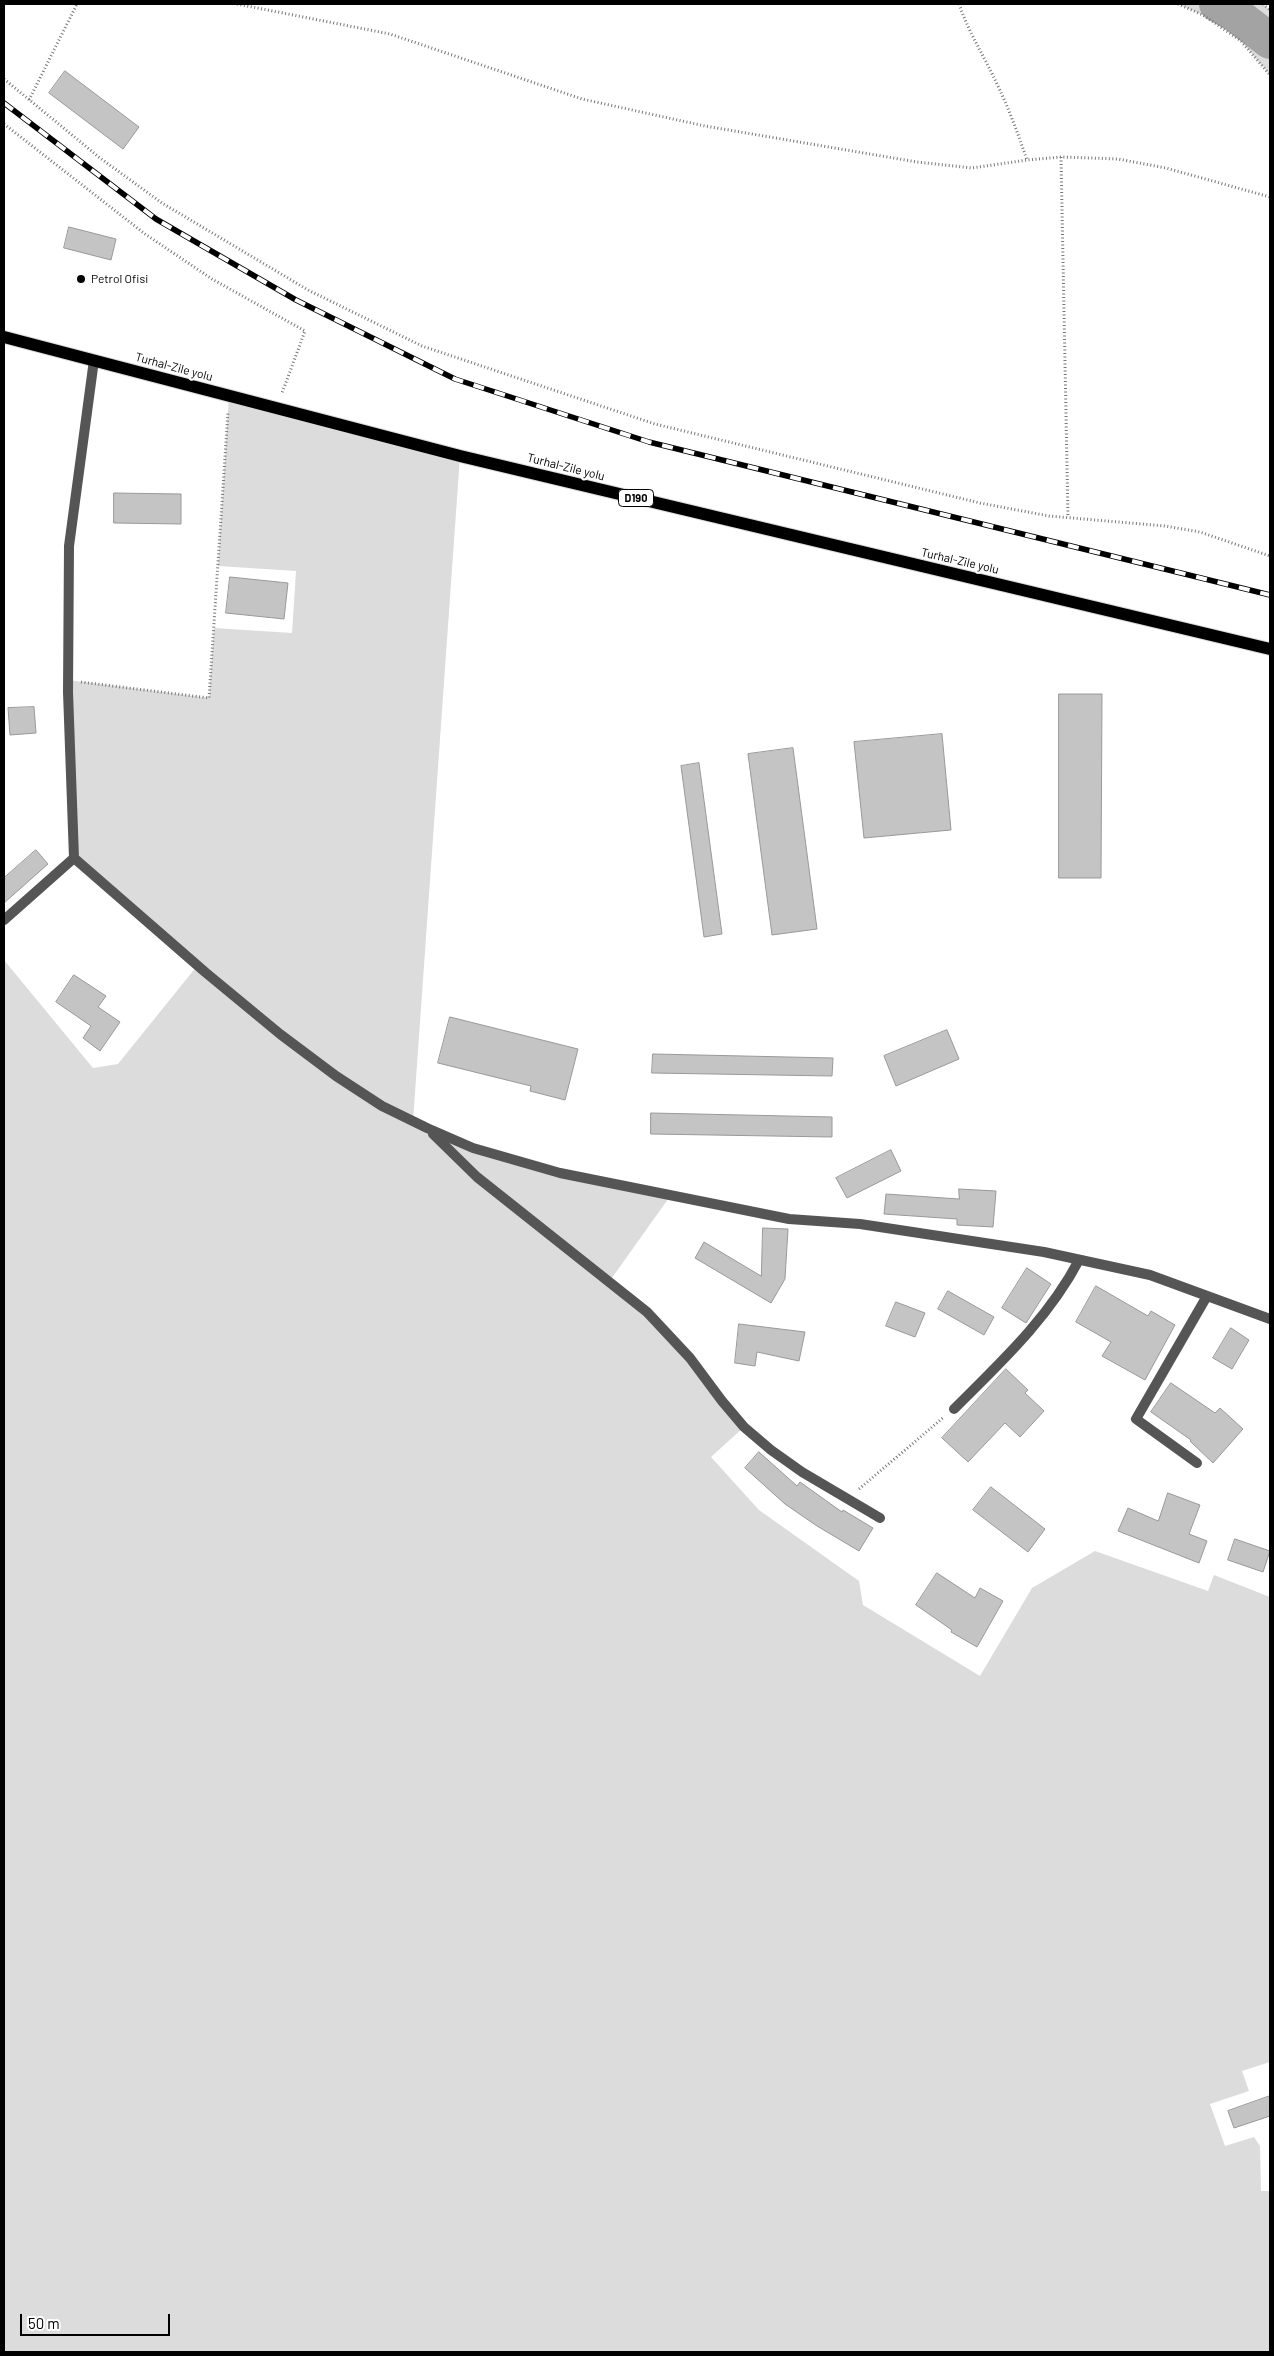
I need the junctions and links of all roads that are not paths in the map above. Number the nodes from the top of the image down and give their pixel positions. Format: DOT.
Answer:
graph roads {
  1 [pos="4,336"];
  2 [pos="94,360"];
  3 [pos="1270,649"];
  4 [pos="74,858"];
  5 [pos="4,920"];
  6 [pos="427,1128"];
  7 [pos="1079,1260"];
  8 [pos="1207,1296"];
  9 [pos="1270,1319"];
  10 [pos="954,1409"];
  11 [pos="1197,1463"];
  12 [pos="880,1518"];
  1 -- 2 [label="main road, Turhal-Zile yolu / D190"];
  2 -- 3 [label="main road, Turhal-Zile yolu / D190"];
  2 -- 4 [label="street"];
  4 -- 5 [label="street"];
  4 -- 6 [label="street"];
  6 -- 7 [label="street"];
  6 -- 12 [label="street"];
  7 -- 8 [label="street"];
  7 -- 10 [label="street"];
  8 -- 9 [label="street"];
  8 -- 11 [label="street"];
}
